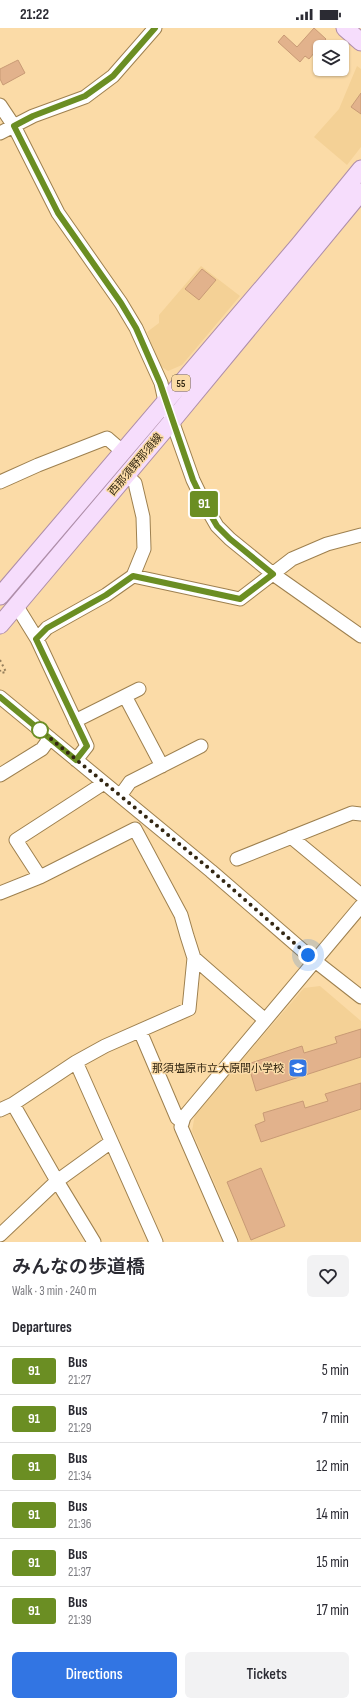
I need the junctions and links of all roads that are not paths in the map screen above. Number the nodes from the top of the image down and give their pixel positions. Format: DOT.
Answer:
graph roads {
  1 [pos="155,28"];
  2 [pos="345,28"];
  3 [pos="361,42"];
  4 [pos="0,106"];
  5 [pos="14,126"];
  6 [pos="0,133"];
  7 [pos="361,169"];
  8 [pos="361,192"];
  9 [pos="165,401"];
  10 [pos="172,421"];
  11 [pos="122,451"];
  12 [pos="126,475"];
  13 [pos="0,482"];
  14 [pos="361,535"];
  15 [pos="273,574"];
  16 [pos="133,576"];
  17 [pos="0,596"];
  18 [pos="16,605"];
  19 [pos="0,624"];
  20 [pos="361,636"];
  21 [pos="36,639"];
  22 [pos="139,689"];
  23 [pos="126,696"];
  24 [pos="0,697"];
  25 [pos="75,721"];
  26 [pos="50,738"];
  27 [pos="201,746"];
  28 [pos="76,760"];
  29 [pos="162,766"];
  30 [pos="0,775"];
  31 [pos="104,784"];
  32 [pos="120,796"];
  33 [pos="361,814"];
  34 [pos="290,837"];
  35 [pos="237,860"];
  36 [pos="40,877"];
  37 [pos="0,892"];
  38 [pos="361,895"];
  39 [pos="361,906"];
  40 [pos="194,958"];
  41 [pos="315,961"];
  42 [pos="361,997"];
  43 [pos="265,1020"];
  44 [pos="140,1031"];
  45 [pos="76,1062"];
  46 [pos="13,1104"];
  47 [pos="0,1110"];
  48 [pos="182,1122"];
  49 [pos="111,1142"];
  50 [pos="57,1181"];
  51 [pos="0,1235"];
  52 [pos="88,1239"];
  53 [pos="156,1242"];
  54 [pos="231,1242"];
  1 -- 5 [label="street"];
  2 -- 3 [label="main road"];
  4 -- 5 [label="street"];
  5 -- 6 [label="street"];
  5 -- 9 [label="street"];
  7 -- 9 [label="main road, 西那須野那須線 / 55"];
  8 -- 10 [label="main road, 西那須野那須線 / 55"];
  9 -- 10 [label="street"];
  9 -- 11 [label="main road, 西那須野那須線 / 55"];
  10 -- 12 [label="main road, 西那須野那須線 / 55"];
  10 -- 15 [label="street"];
  11 -- 13 [label="street"];
  11 -- 17 [label="main road, 西那須野那須線 / 55"];
  12 -- 16 [label="street"];
  12 -- 18 [label="main road, 西那須野那須線 / 55"];
  14 -- 15 [label="street"];
  15 -- 16 [label="street"];
  15 -- 20 [label="street"];
  16 -- 21 [label="street"];
  18 -- 19 [label="main road, 西那須野那須線 / 55"];
  18 -- 21 [label="street"];
  21 -- 25 [label="street"];
  22 -- 23 [label="street"];
  23 -- 25 [label="street"];
  23 -- 29 [label="street"];
  24 -- 26 [label="street"];
  25 -- 28 [label="street"];
  26 -- 28 [label="street"];
  26 -- 30 [label="street"];
  27 -- 29 [label="street"];
  28 -- 31 [label="street"];
  29 -- 32 [label="street"];
  31 -- 32 [label="street"];
  31 -- 36 [label="street"];
  32 -- 41 [label="street"];
  33 -- 34 [label="street"];
  34 -- 35 [label="street"];
  34 -- 38 [label="street"];
  36 -- 37 [label="street"];
  36 -- 40 [label="street"];
  39 -- 41 [label="street"];
  40 -- 43 [label="street"];
  40 -- 44 [label="street"];
  41 -- 42 [label="street"];
  41 -- 43 [label="street"];
  43 -- 48 [label="street"];
  44 -- 45 [label="street"];
  44 -- 48 [label="street"];
  45 -- 46 [label="street"];
  45 -- 49 [label="street"];
  46 -- 47 [label="street"];
  46 -- 50 [label="street"];
  48 -- 54 [label="street"];
  49 -- 50 [label="street"];
  49 -- 53 [label="street"];
  50 -- 51 [label="street"];
  50 -- 52 [label="street"];
}
